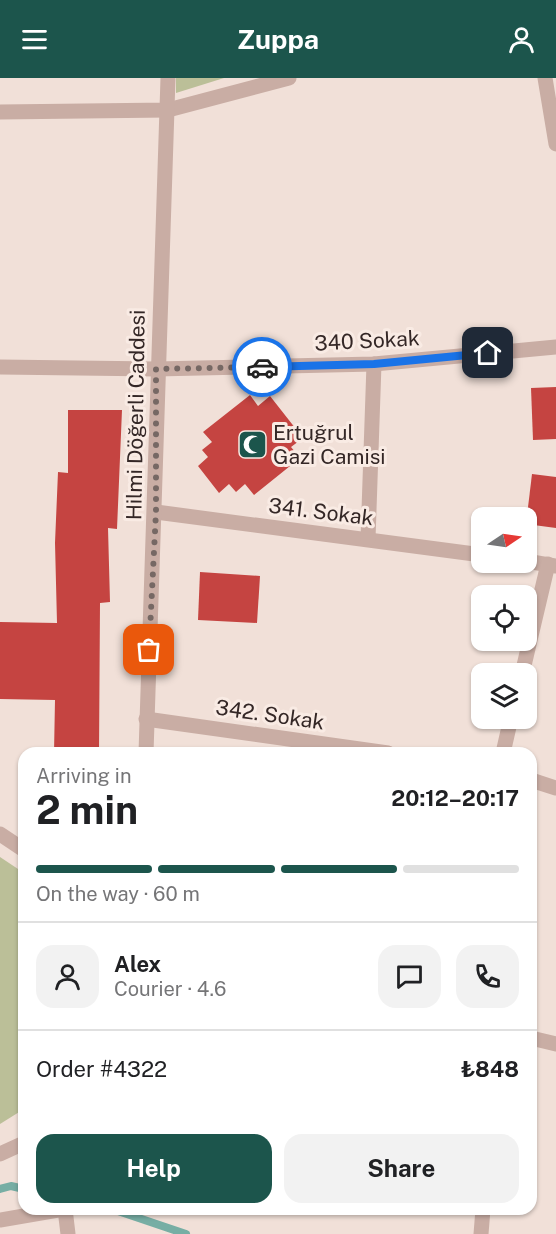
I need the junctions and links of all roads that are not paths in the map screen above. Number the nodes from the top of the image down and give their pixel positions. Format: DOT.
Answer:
graph roads {
  1 [pos="168,78"];
  2 [pos="289,78"];
  3 [pos="545,78"];
  4 [pos="168,110"];
  5 [pos="0,112"];
  6 [pos="556,144"];
  7 [pos="556,347"];
  8 [pos="374,364"];
  9 [pos="0,367"];
  10 [pos="156,369"];
  11 [pos="156,512"];
  12 [pos="368,539"];
  13 [pos="471,553"];
  14 [pos="537,563"];
  15 [pos="552,565"];
  16 [pos="525,663"];
  17 [pos="146,719"];
  18 [pos="508,729"];
  19 [pos="146,747"];
  20 [pos="345,747"];
  21 [pos="504,747"];
  22 [pos="537,782"];
  23 [pos="556,788"];
  24 [pos="0,834"];
  25 [pos="18,846"];
  26 [pos="537,1039"];
  27 [pos="556,1044"];
  28 [pos="18,1146"];
  29 [pos="0,1154"];
  30 [pos="29,1215"];
  31 [pos="65,1215"];
  32 [pos="483,1215"];
  33 [pos="0,1220"];
  34 [pos="68,1234"];
  35 [pos="481,1234"];
  1 -- 4 [label="street, Hilmi Döğerli Caddesi"];
  2 -- 4 [label="street"];
  3 -- 6 [label="street"];
  4 -- 5 [label="street"];
  4 -- 10 [label="street, Hilmi Döğerli Caddesi"];
  7 -- 8 [label="street, 340 Sokak"];
  8 -- 10 [label="street, 340 Sokak"];
  8 -- 12 [label="street"];
  9 -- 10 [label="street, 340 Sokak"];
  10 -- 11 [label="street, Hilmi Döğerli Caddesi"];
  11 -- 12 [label="street, 341. Sokak"];
  11 -- 17 [label="street, Hilmi Döğerli Caddesi"];
  12 -- 13 [label="street, 341. Sokak"];
  14 -- 15 [label="street"];
  15 -- 16 [label="street"];
  17 -- 19 [label="street, Hilmi Döğerli Caddesi"];
  17 -- 20 [label="street, 342. Sokak"];
  18 -- 21 [label="street"];
  22 -- 23 [label="street"];
  24 -- 25 [label="street"];
  26 -- 27 [label="street"];
  28 -- 29 [label="street"];
  30 -- 33 [label="street"];
  31 -- 34 [label="street"];
  32 -- 35 [label="street"];
}
